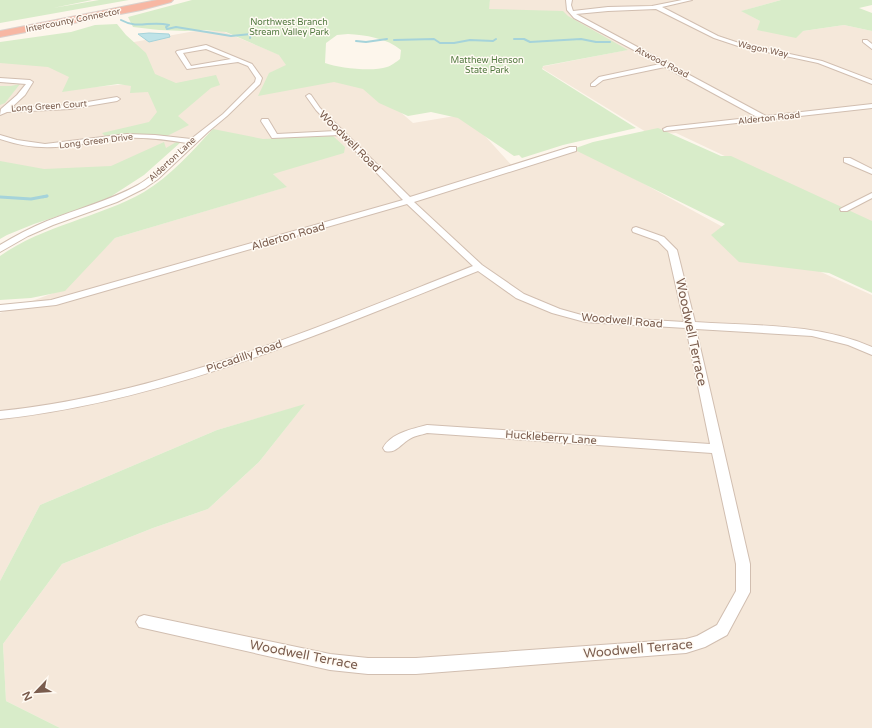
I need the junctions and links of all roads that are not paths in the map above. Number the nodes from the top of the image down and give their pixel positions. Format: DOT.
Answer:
graph roads {
  1 [pos="142,0"];
  2 [pos="168,0"];
  3 [pos="569,0"];
  4 [pos="684,0"];
  5 [pos="657,7"];
  6 [pos="571,13"];
  7 [pos="0,27"];
  8 [pos="0,34"];
  9 [pos="865,41"];
  10 [pos="872,46"];
  11 [pos="239,60"];
  12 [pos="666,65"];
  13 [pos="0,80"];
  14 [pos="872,82"];
  15 [pos="593,85"];
  16 [pos="309,96"];
  17 [pos="117,99"];
  18 [pos="872,106"];
  19 [pos="2,111"];
  20 [pos="765,118"];
  21 [pos="265,121"];
  22 [pos="667,130"];
  23 [pos="342,133"];
  24 [pos="0,137"];
  25 [pos="192,141"];
  26 [pos="573,149"];
  27 [pos="847,160"];
  28 [pos="872,172"];
  29 [pos="872,195"];
  30 [pos="409,201"];
  31 [pos="844,209"];
  32 [pos="636,230"];
  33 [pos="0,249"];
  34 [pos="479,267"];
  35 [pos="0,308"];
  36 [pos="690,326"];
  37 [pos="872,351"];
  38 [pos="0,415"];
  39 [pos="389,448"];
  40 [pos="718,449"];
  41 [pos="144,622"];
  1 -- 7 [label="highway, Intercounty Connector"];
  2 -- 8 [label="highway, Intercounty Connector"];
  3 -- 6 [label="street"];
  4 -- 5 [label="street"];
  5 -- 6 [label="street"];
  5 -- 14 [label="street, Wagon Way"];
  6 -- 12 [label="street, Atwood Road"];
  9 -- 10 [label="street"];
  11 -- 11 [label="street, Alderton Lane"];
  11 -- 25 [label="street, Alderton Lane"];
  12 -- 15 [label="street"];
  12 -- 20 [label="street, Atwood Road"];
  13 -- 19 [label="street"];
  16 -- 23 [label="street, Woodwell Road"];
  17 -- 19 [label="street, Long Green Court"];
  18 -- 20 [label="street, Alderton Road"];
  20 -- 22 [label="street, Alderton Road"];
  21 -- 23 [label="street"];
  23 -- 30 [label="street, Woodwell Road"];
  24 -- 25 [label="street, Long Green Drive"];
  25 -- 33 [label="street, Alderton Lane"];
  26 -- 30 [label="street, Alderton Road"];
  27 -- 28 [label="street"];
  29 -- 31 [label="street"];
  30 -- 34 [label="street, Woodwell Road"];
  30 -- 35 [label="street, Alderton Road"];
  32 -- 36 [label="street, Woodwell Terrace"];
  34 -- 36 [label="street, Woodwell Road"];
  34 -- 38 [label="street, Piccadilly Road"];
  36 -- 37 [label="street, Woodwell Road"];
  36 -- 40 [label="street, Woodwell Terrace"];
  39 -- 40 [label="street, Huckleberry Lane"];
  40 -- 41 [label="street, Woodwell Terrace"];
}
